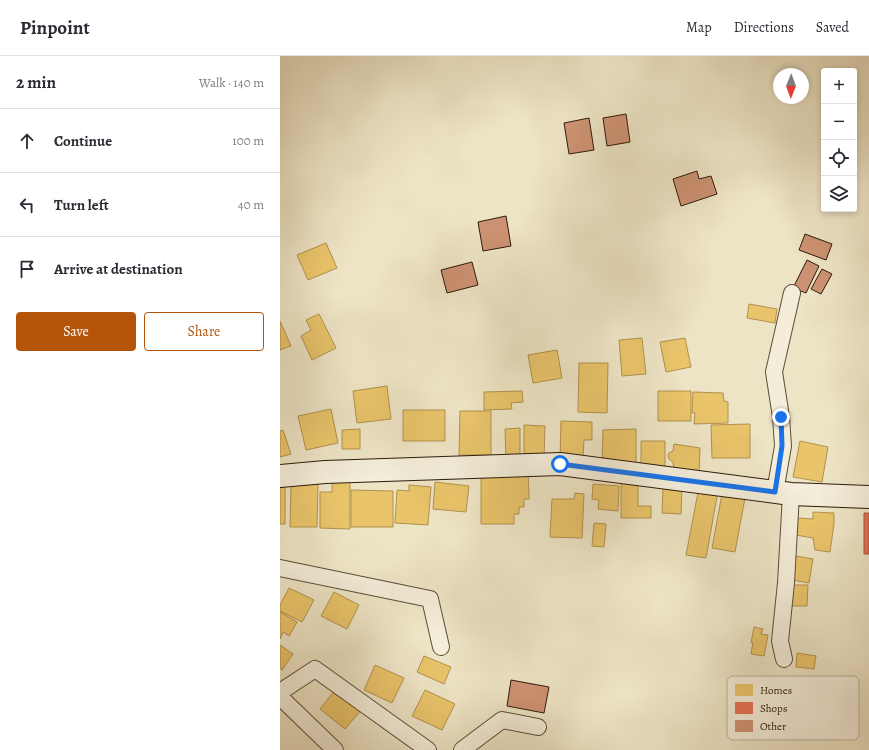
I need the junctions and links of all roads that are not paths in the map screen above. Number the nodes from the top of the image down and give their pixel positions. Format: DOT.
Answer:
graph roads {
  1 [pos="792,294"];
  2 [pos="280,476"];
  3 [pos="783,493"];
  4 [pos="869,497"];
  5 [pos="280,568"];
  6 [pos="441,647"];
  7 [pos="784,659"];
  8 [pos="280,692"];
  9 [pos="280,697"];
  10 [pos="538,727"];
  11 [pos="335,750"];
  12 [pos="428,750"];
  13 [pos="462,750"];
  1 -- 3 [label="street"];
  2 -- 3 [label="street"];
  3 -- 4 [label="street"];
  3 -- 7 [label="street"];
  5 -- 6 [label="street"];
  8 -- 12 [label="street"];
  9 -- 11 [label="street"];
  10 -- 13 [label="street"];
}
